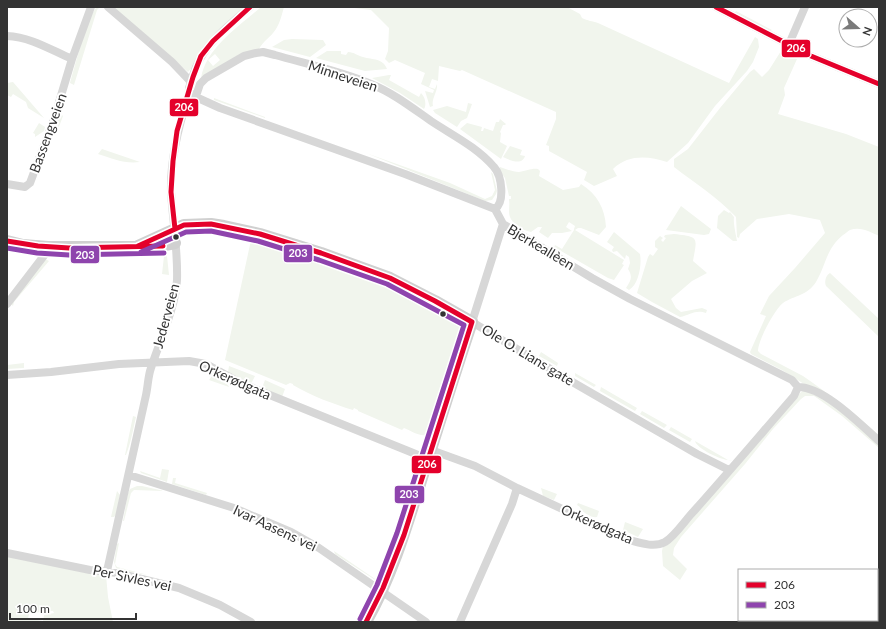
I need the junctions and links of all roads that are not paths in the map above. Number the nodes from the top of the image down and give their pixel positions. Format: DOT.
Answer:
graph roads {
  1 [pos="91,7"];
  2 [pos="108,7"];
  3 [pos="250,7"];
  4 [pos="716,7"];
  5 [pos="804,9"];
  6 [pos="7,36"];
  7 [pos="789,44"];
  8 [pos="72,59"];
  9 [pos="191,82"];
  10 [pos="879,84"];
  11 [pos="188,98"];
  12 [pos="7,184"];
  13 [pos="495,209"];
  14 [pos="503,224"];
  15 [pos="175,229"];
  16 [pos="7,241"];
  17 [pos="176,243"];
  18 [pos="138,246"];
  19 [pos="48,247"];
  20 [pos="7,304"];
  21 [pos="472,322"];
  22 [pos="154,362"];
  23 [pos="7,375"];
  24 [pos="798,387"];
  25 [pos="879,441"];
  26 [pos="429,455"];
  27 [pos="729,470"];
  28 [pos="129,475"];
  29 [pos="517,488"];
  30 [pos="7,553"];
  31 [pos="107,571"];
  32 [pos="382,591"];
  33 [pos="251,622"];
  34 [pos="366,622"];
  35 [pos="426,622"];
  36 [pos="460,622"];
  1 -- 8 [label="street, Bassengveien"];
  2 -- 9 [label="street"];
  3 -- 9 [label="street, Jederveien"];
  4 -- 7 [label="street"];
  5 -- 7 [label="street"];
  6 -- 8 [label="street"];
  7 -- 10 [label="street"];
  8 -- 12 [label="street, Bassengveien"];
  9 -- 11 [label="street, Jederveien"];
  11 -- 13 [label="street"];
  11 -- 13 [label="street, Minneveien"];
  11 -- 15 [label="street, Jederveien"];
  13 -- 14 [label="street, Bjerkeallèen"];
  14 -- 21 [label="street"];
  14 -- 24 [label="street, Bjerkeallèen"];
  15 -- 17 [label="street, Jederveien"];
  15 -- 18 [label="street, Ole O. Lians gate"];
  15 -- 21 [label="street, Ole O. Lians gate"];
  16 -- 19 [label="street, Ole O. Lians gate"];
  17 -- 18 [label="street, Ole O. Lians gate"];
  17 -- 22 [label="street, Jederveien"];
  18 -- 19 [label="street, Ole O. Lians gate"];
  19 -- 20 [label="street"];
  21 -- 26 [label="street"];
  21 -- 27 [label="street, Ole O. Lians gate"];
  22 -- 23 [label="street, Orkerødgata"];
  22 -- 26 [label="street, Orkerødgata"];
  22 -- 28 [label="street, Jederveien"];
  24 -- 25 [label="street"];
  24 -- 27 [label="street, Orkerødgata"];
  26 -- 29 [label="street, Orkerødgata"];
  26 -- 32 [label="street"];
  27 -- 29 [label="street, Orkerødgata"];
  28 -- 31 [label="street, Jederveien"];
  28 -- 32 [label="street, Ivar Aasens vei"];
  29 -- 36 [label="street"];
  30 -- 31 [label="street, Per Sivles vei"];
  31 -- 33 [label="street, Per Sivles vei"];
  32 -- 34 [label="street"];
  32 -- 35 [label="street, Ivar Aasens vei"];
}
